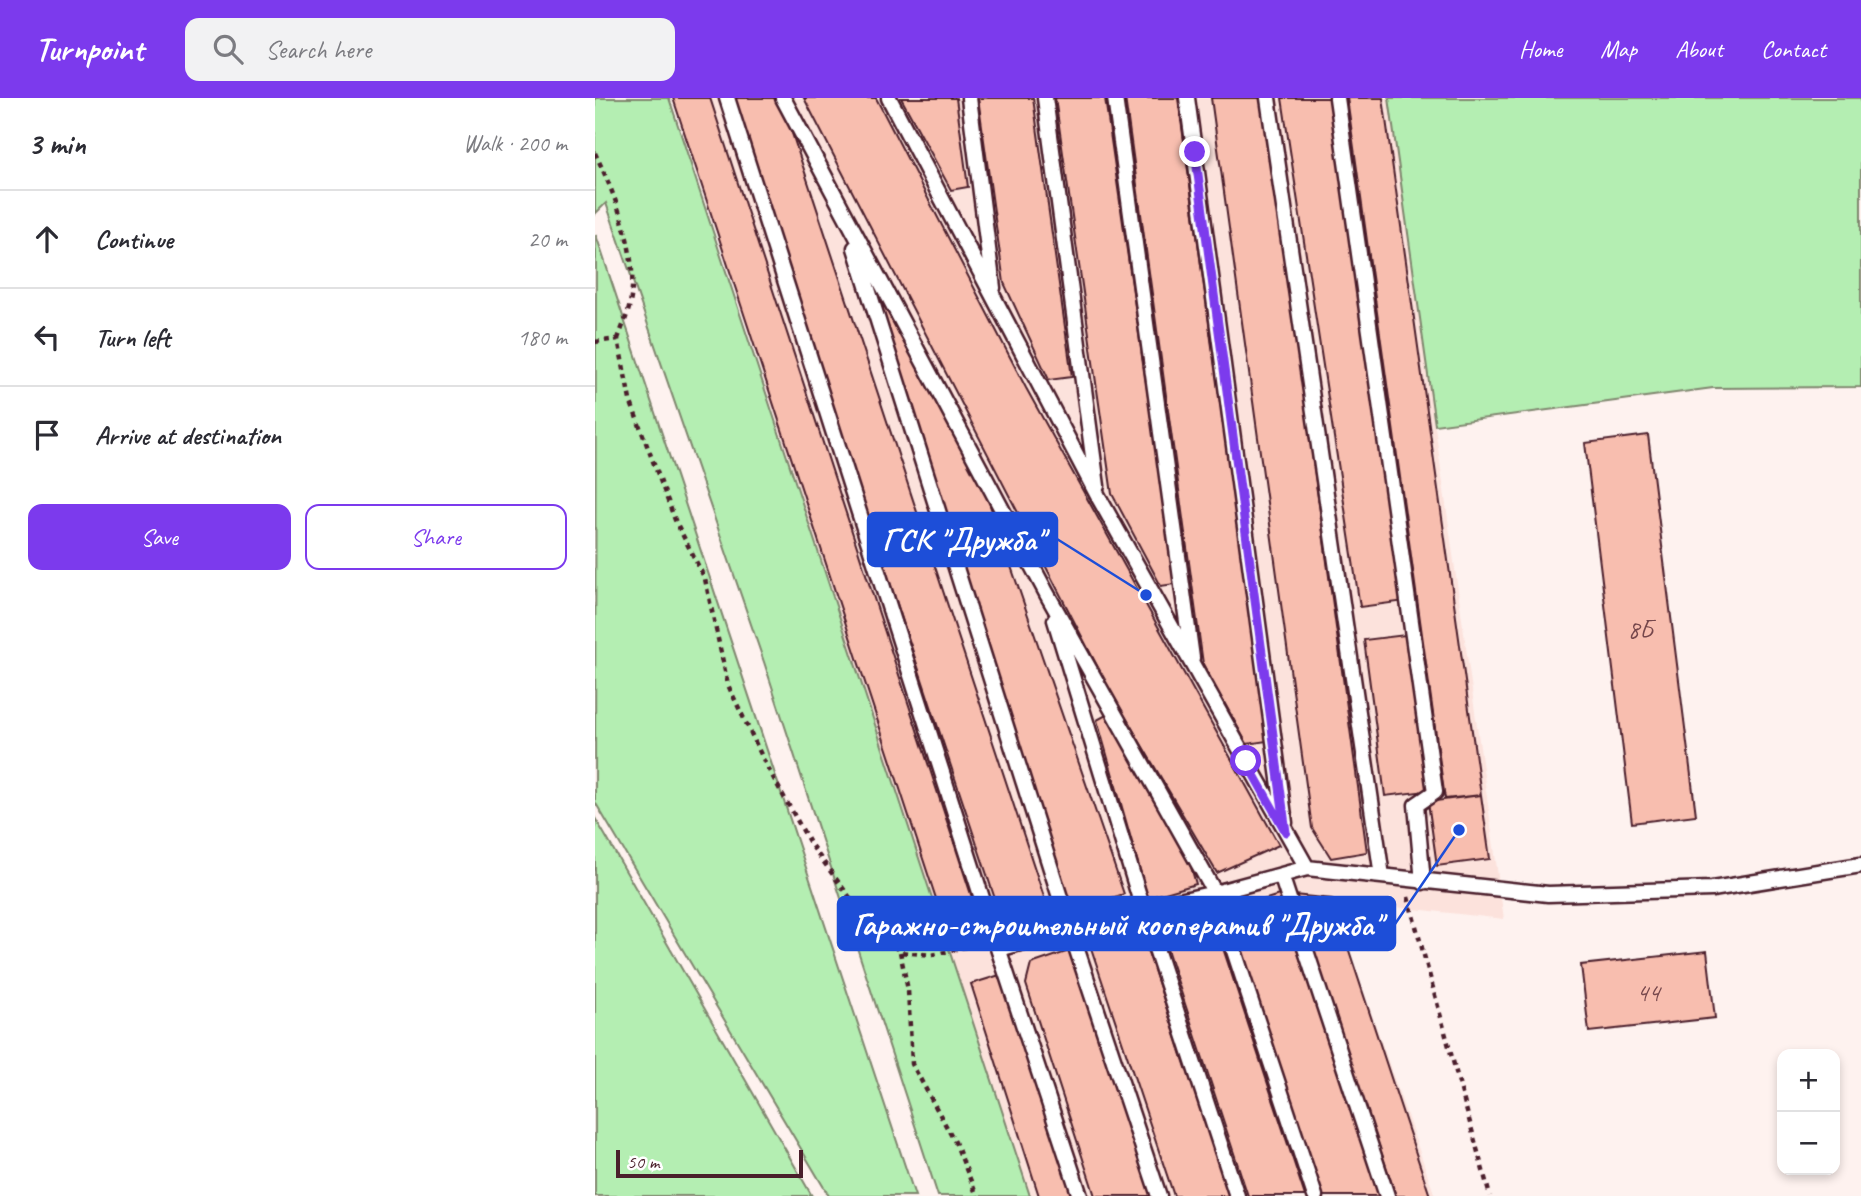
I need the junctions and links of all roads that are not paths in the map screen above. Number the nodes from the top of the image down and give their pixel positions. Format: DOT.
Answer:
graph roads {
  1 [pos="727,98"];
  2 [pos="783,98"];
  3 [pos="889,98"];
  4 [pos="969,98"];
  5 [pos="1045,98"];
  6 [pos="1115,98"];
  7 [pos="1187,98"];
  8 [pos="1268,98"];
  9 [pos="1337,98"];
  10 [pos="843,212"];
  11 [pos="995,299"];
  12 [pos="1099,498"];
  13 [pos="1047,594"];
  14 [pos="1193,666"];
  15 [pos="1286,832"];
  16 [pos="1861,864"];
  17 [pos="1307,869"];
  18 [pos="1281,875"];
  19 [pos="1382,876"];
  20 [pos="1423,882"];
  21 [pos="1215,893"];
  22 [pos="1143,909"];
  23 [pos="1070,929"];
  24 [pos="997,944"];
  25 [pos="1080,1196"];
  26 [pos="1159,1196"];
  27 [pos="1237,1196"];
  28 [pos="1315,1196"];
  29 [pos="1387,1196"];
  1 -- 24 [label="lane"];
  2 -- 10 [label="lane"];
  3 -- 11 [label="lane"];
  4 -- 11 [label="lane"];
  5 -- 12 [label="lane"];
  6 -- 14 [label="lane"];
  7 -- 15 [label="lane"];
  8 -- 19 [label="lane"];
  9 -- 20 [label="lane"];
  10 -- 13 [label="lane"];
  10 -- 23 [label="lane"];
  11 -- 12 [label="lane"];
  12 -- 14 [label="lane"];
  13 -- 21 [label="lane"];
  13 -- 22 [label="lane"];
  14 -- 15 [label="lane"];
  15 -- 17 [label="lane"];
  16 -- 20 [label="lane"];
  17 -- 18 [label="lane"];
  17 -- 19 [label="lane"];
  18 -- 21 [label="lane"];
  18 -- 29 [label="lane"];
  19 -- 20 [label="lane"];
  21 -- 22 [label="lane"];
  21 -- 28 [label="lane"];
  22 -- 23 [label="lane"];
  22 -- 27 [label="lane"];
  23 -- 24 [label="lane"];
  23 -- 26 [label="lane"];
  24 -- 25 [label="lane"];
}
